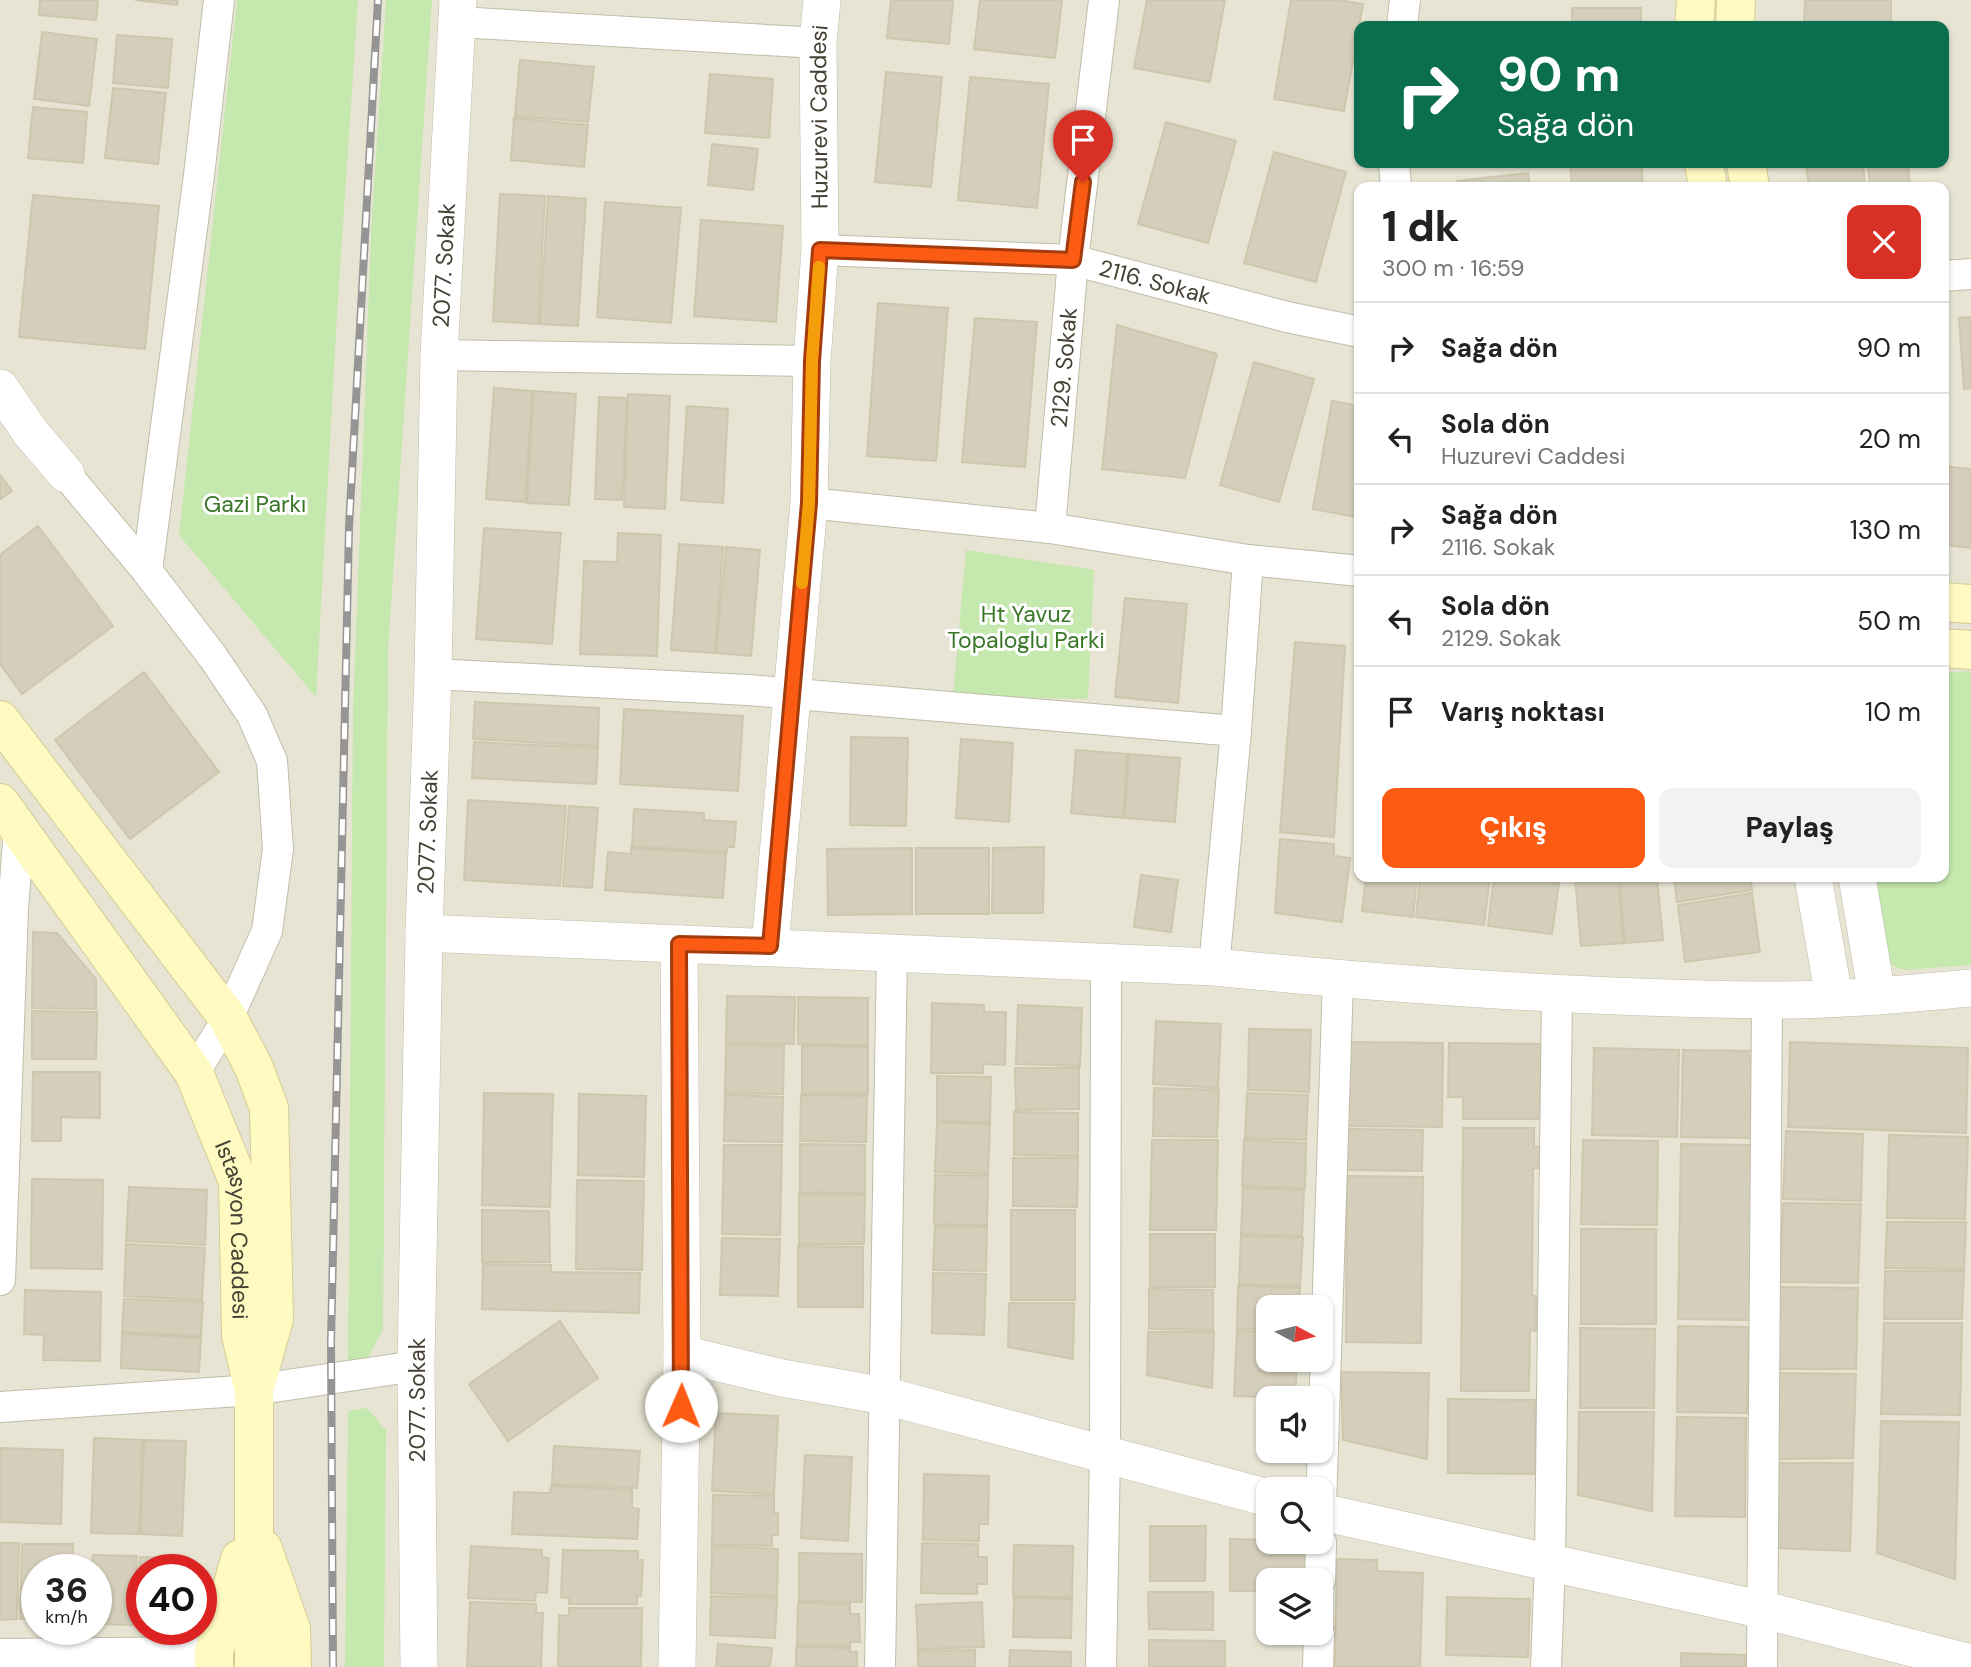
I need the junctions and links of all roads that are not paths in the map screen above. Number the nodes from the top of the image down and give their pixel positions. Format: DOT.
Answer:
graph roads {
  1 [pos="219,0"];
  2 [pos="822,0"];
  3 [pos="1104,0"];
  4 [pos="1405,0"];
  5 [pos="1696,0"];
  6 [pos="1736,0"];
  7 [pos="457,11"];
  8 [pos="1403,21"];
  9 [pos="1694,21"];
  10 [pos="1735,21"];
  11 [pos="818,43"];
  12 [pos="820,250"];
  13 [pos="1073,260"];
  14 [pos="1971,274"];
  15 [pos="1949,276"];
  16 [pos="1354,331"];
  17 [pos="439,355"];
  18 [pos="812,361"];
  19 [pos="0,388"];
  20 [pos="66,474"];
  21 [pos="809,503"];
  22 [pos="1050,528"];
  23 [pos="1248,560"];
  24 [pos="1354,570"];
  25 [pos="147,571"];
  26 [pos="1949,602"];
  27 [pos="1971,604"];
  28 [pos="1949,648"];
  29 [pos="1971,650"];
  30 [pos="433,674"];
  31 [pos="792,694"];
  32 [pos="0,720"];
  33 [pos="1236,731"];
  34 [pos="10,816"];
  35 [pos="1814,882"];
  36 [pos="1858,882"];
  37 [pos="424,933"];
  38 [pos="679,944"];
  39 [pos="770,946"];
  40 [pos="892,953"];
  41 [pos="1106,962"];
  42 [pos="1214,967"];
  43 [pos="1338,979"];
  44 [pos="1971,988"];
  45 [pos="1557,994"];
  46 [pos="1877,996"];
  47 [pos="1834,997"];
  48 [pos="1767,1000"];
  49 [pos="228,1018"];
  50 [pos="194,1073"];
  51 [pos="0,1280"];
  52 [pos="682,1353"];
  53 [pos="416,1366"];
  54 [pos="254,1390"];
  55 [pos="886,1396"];
  56 [pos="0,1407"];
  57 [pos="1105,1455"];
  58 [pos="1322,1477"];
  59 [pos="1256,1495"];
  60 [pos="1333,1512"];
  61 [pos="253,1517"];
  62 [pos="1550,1562"];
  63 [pos="1764,1610"];
  64 [pos="1319,1645"];
  65 [pos="0,1654"];
  66 [pos="214,1660"];
  67 [pos="1971,1663"];
  68 [pos="254,1667"];
  69 [pos="292,1667"];
  70 [pos="419,1667"];
  71 [pos="677,1667"];
  72 [pos="880,1667"];
  73 [pos="1101,1667"];
  74 [pos="1318,1667"];
  75 [pos="1546,1667"];
  76 [pos="1762,1667"];
  1 -- 25 [label="street"];
  2 -- 11 [label="street, Huzurevi Caddesi"];
  3 -- 13 [label="street, 2129. Sokak"];
  4 -- 8 [label="street"];
  5 -- 9 [label="main road"];
  6 -- 10 [label="main road"];
  7 -- 11 [label="street"];
  7 -- 17 [label="street, 2077. Sokak"];
  11 -- 12 [label="street, Huzurevi Caddesi"];
  12 -- 13 [label="street, 2116. Sokak"];
  12 -- 18 [label="street, Huzurevi Caddesi"];
  13 -- 16 [label="street, 2116. Sokak"];
  13 -- 22 [label="street, 2129. Sokak"];
  14 -- 15 [label="street"];
  17 -- 18 [label="street"];
  17 -- 30 [label="street, 2077. Sokak"];
  18 -- 21 [label="street, Huzurevi Caddesi"];
  19 -- 20 [label="street"];
  20 -- 25 [label="street"];
  21 -- 22 [label="street"];
  21 -- 31 [label="street, Huzurevi Caddesi"];
  22 -- 23 [label="street"];
  23 -- 24 [label="street"];
  23 -- 33 [label="street"];
  25 -- 49 [label="street"];
  26 -- 27 [label="main road"];
  28 -- 29 [label="main road"];
  30 -- 31 [label="street"];
  30 -- 37 [label="street, 2077. Sokak"];
  31 -- 33 [label="street"];
  31 -- 39 [label="street, Huzurevi Caddesi"];
  32 -- 49 [label="main road"];
  33 -- 42 [label="street"];
  34 -- 50 [label="main road, Istasyon Caddesi"];
  34 -- 51 [label="street"];
  35 -- 47 [label="street"];
  36 -- 46 [label="street"];
  37 -- 38 [label="street"];
  37 -- 53 [label="street, 2077. Sokak"];
  38 -- 39 [label="street"];
  38 -- 52 [label="street"];
  39 -- 40 [label="street"];
  40 -- 41 [label="street"];
  40 -- 55 [label="street"];
  41 -- 42 [label="street"];
  41 -- 57 [label="street"];
  42 -- 43 [label="street"];
  43 -- 45 [label="street"];
  43 -- 58 [label="street"];
  44 -- 46 [label="street"];
  45 -- 48 [label="street"];
  45 -- 62 [label="street"];
  46 -- 47 [label="street"];
  47 -- 48 [label="street"];
  48 -- 63 [label="street"];
  49 -- 50 [label="street"];
  49 -- 54 [label="main road"];
  50 -- 54 [label="main road, Istasyon Caddesi"];
  52 -- 55 [label="street"];
  52 -- 71 [label="street"];
  53 -- 54 [label="street"];
  53 -- 70 [label="street, 2077. Sokak"];
  54 -- 56 [label="street"];
  54 -- 61 [label="main road"];
  55 -- 57 [label="street"];
  55 -- 72 [label="street"];
  57 -- 59 [label="street"];
  57 -- 73 [label="street"];
  60 -- 62 [label="street"];
  61 -- 66 [label="main road"];
  61 -- 68 [label="main road"];
  61 -- 69 [label="main road"];
  62 -- 63 [label="street"];
  62 -- 75 [label="street"];
  63 -- 67 [label="street"];
  63 -- 76 [label="street"];
  64 -- 74 [label="street"];
  65 -- 66 [label="street"];
}
